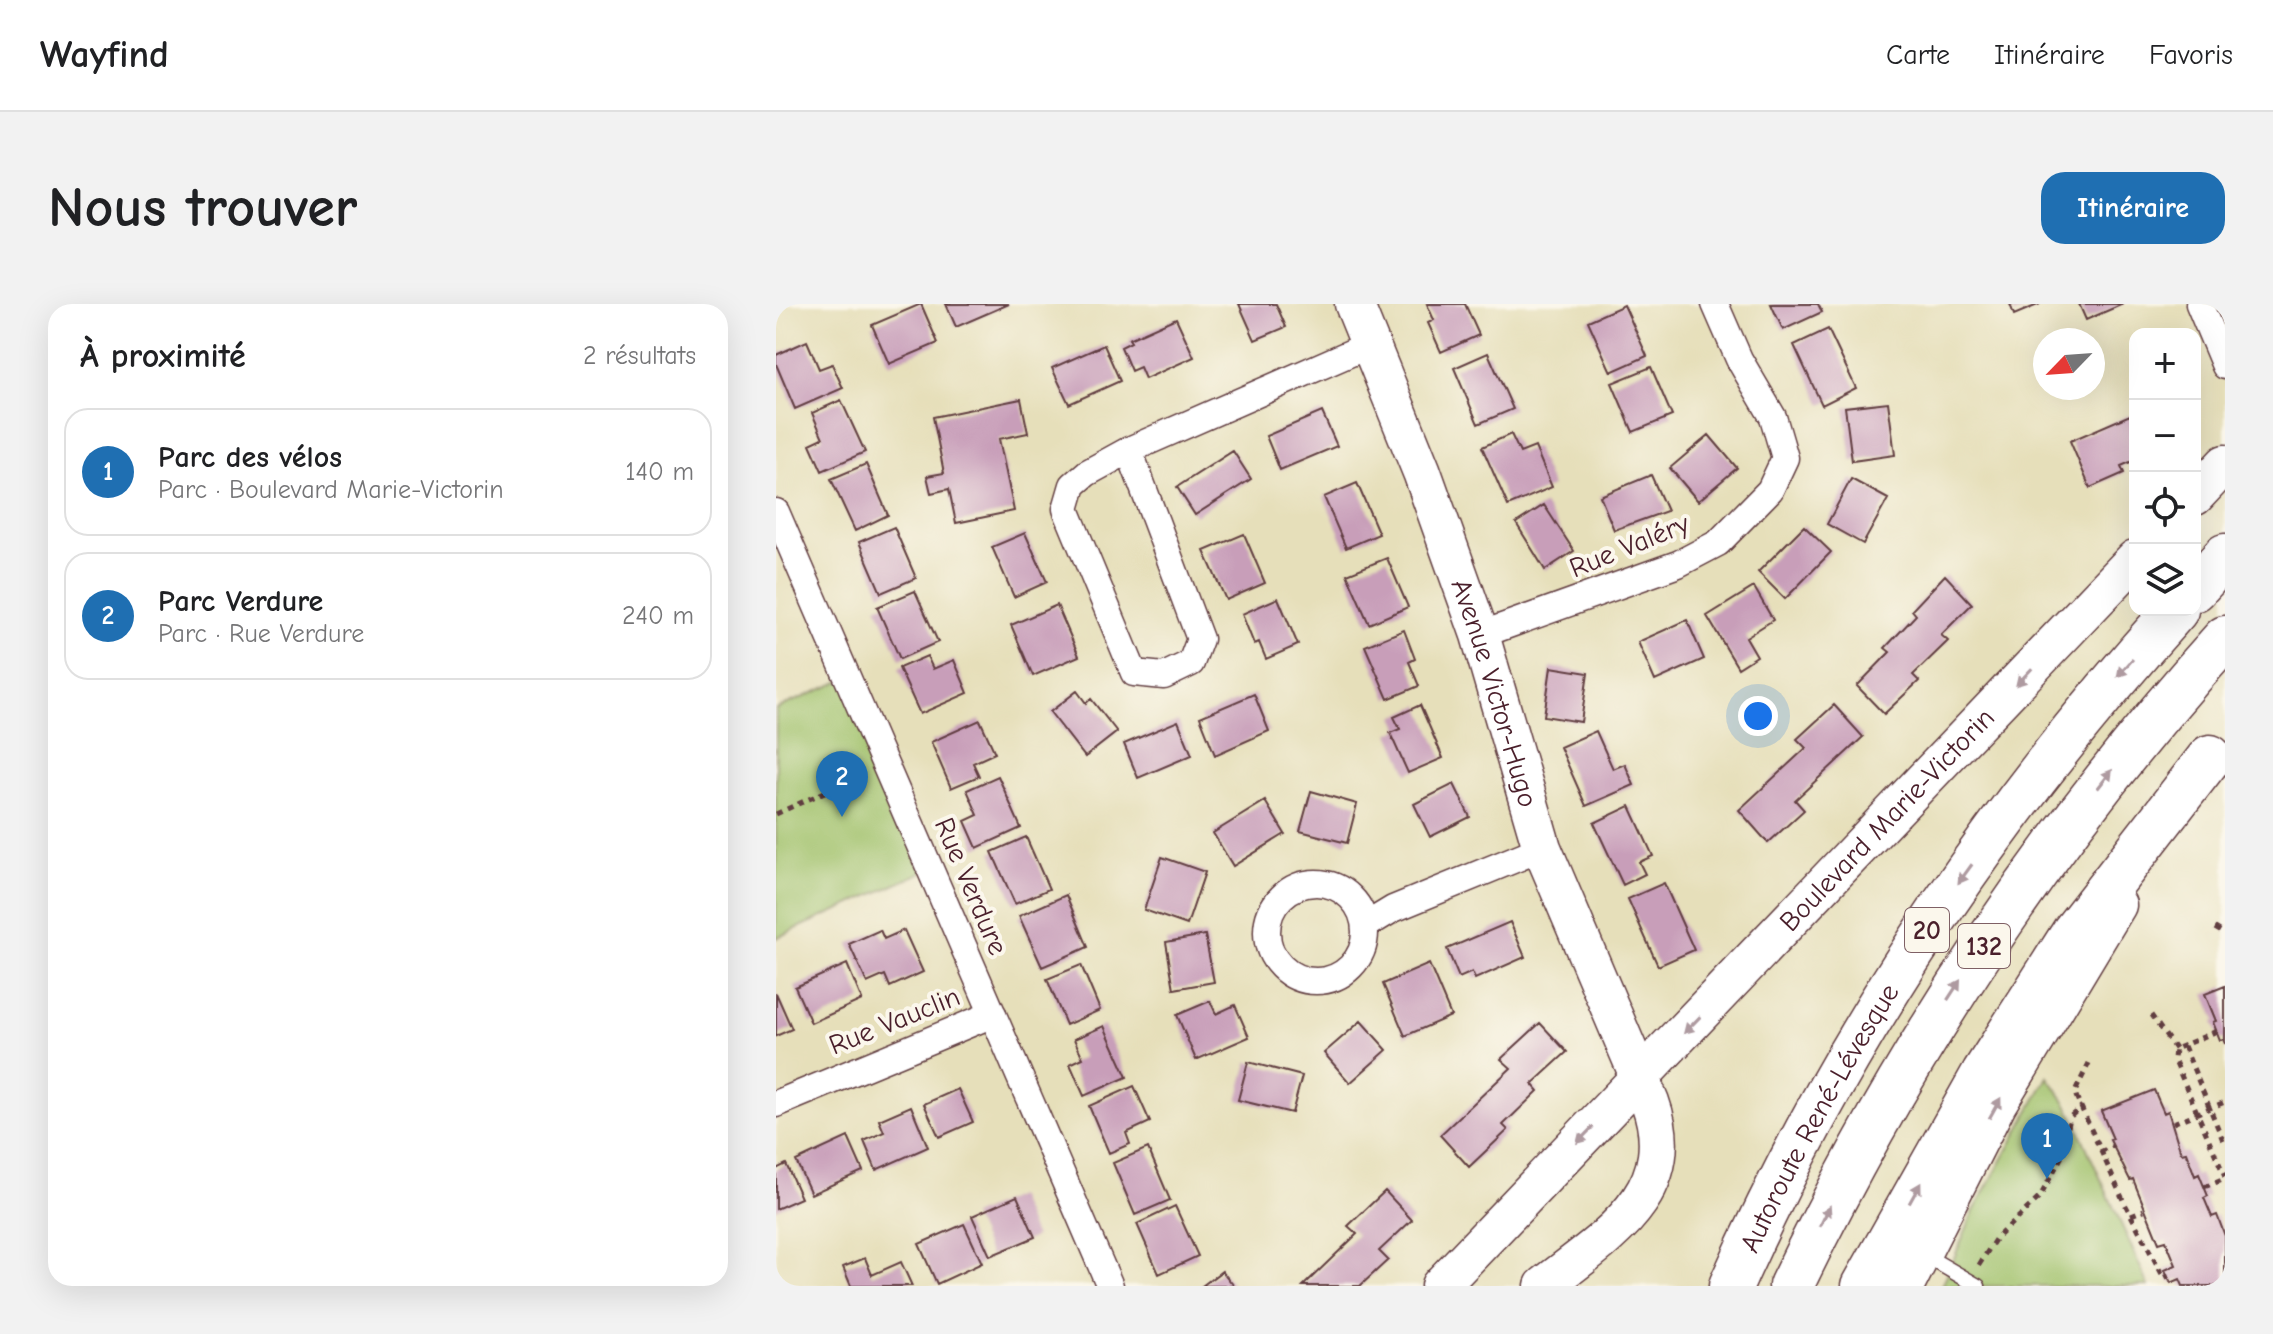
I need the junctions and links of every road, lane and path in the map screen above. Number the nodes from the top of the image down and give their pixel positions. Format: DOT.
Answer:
graph roads {
  1 [pos="1354,304"];
  2 [pos="1715,304"];
  3 [pos="2199,304"];
  4 [pos="1371,344"];
  5 [pos="2225,366"];
  6 [pos="1129,450"];
  7 [pos="2225,464"];
  8 [pos="2201,490"];
  9 [pos="779,527"];
  10 [pos="2225,556"];
  11 [pos="2129,565"];
  12 [pos="2201,582"];
  13 [pos="2171,616"];
  14 [pos="1480,635"];
  15 [pos="2225,638"];
  16 [pos="2210,757"];
  17 [pos="863,775"];
  18 [pos="776,814"];
  19 [pos="1542,848"];
  20 [pos="1365,926"];
  21 [pos="2215,928"];
  22 [pos="2225,934"];
  23 [pos="993,1014"];
  24 [pos="2151,1015"];
  25 [pos="2217,1031"];
  26 [pos="2184,1046"];
  27 [pos="2175,1049"];
  28 [pos="2089,1063"];
  29 [pos="1639,1078"];
  30 [pos="2225,1102"];
  31 [pos="776,1104"];
  32 [pos="2082,1106"];
  33 [pos="2210,1109"];
  34 [pos="2198,1113"];
  35 [pos="2173,1123"];
  36 [pos="2225,1145"];
  37 [pos="2113,1146"];
  38 [pos="2100,1152"];
  39 [pos="2225,1178"];
  40 [pos="2204,1187"];
  41 [pos="2144,1210"];
  42 [pos="2131,1215"];
  43 [pos="1913,1269"];
  44 [pos="2168,1276"];
  45 [pos="1974,1283"];
  46 [pos="1102,1284"];
  47 [pos="1440,1286"];
  48 [pos="1544,1286"];
  49 [pos="1731,1286"];
  50 [pos="1791,1286"];
  51 [pos="1864,1286"];
  1 -- 4 [label="street, Avenue Victor-Hugo"];
  2 -- 14 [label="street, Rue Valéry"];
  3 -- 5 [label="street"];
  4 -- 6 [label="street"];
  4 -- 14 [label="street, Avenue Victor-Hugo"];
  6 -- 6 [label="street"];
  7 -- 8 [label="street"];
  9 -- 23 [label="street, Rue Verdure"];
  10 -- 12 [label="highway"];
  11 -- 29 [label="street, Boulevard Marie-Victorin, one-way"];
  13 -- 49 [label="highway, Autoroute René-Lévesque / 20, one-way"];
  14 -- 19 [label="street, Avenue Victor-Hugo"];
  50 -- 15 [label="highway, Autoroute René-Lévesque / 132, one-way"];
  43 -- 16 [label="street, one-way"];
  51 -- 16 [label="highway, one-way"];
  17 -- 18 [label="path"];
  19 -- 20 [label="street"];
  19 -- 29 [label="street, Avenue Victor-Hugo"];
  21 -- 22 [label="path"];
  23 -- 31 [label="street, Rue Vauclin"];
  23 -- 46 [label="street, Rue Verdure"];
  24 -- 27 [label="path"];
  25 -- 26 [label="path"];
  26 -- 27 [label="path"];
  26 -- 33 [label="path"];
  27 -- 34 [label="path"];
  28 -- 32 [label="path"];
  29 -- 47 [label="street, Boulevard Marie-Victorin, one-way"];
  29 -- 48 [label="street"];
  30 -- 33 [label="path"];
  32 -- 38 [label="path"];
  32 -- 45 [label="path"];
  33 -- 34 [label="path"];
  33 -- 36 [label="path"];
  34 -- 35 [label="path"];
  34 -- 39 [label="path"];
  37 -- 38 [label="path"];
  38 -- 42 [label="path"];
  39 -- 40 [label="path"];
  41 -- 42 [label="path"];
  42 -- 44 [label="path"];
  43 -- 45 [label="lane"];
}
